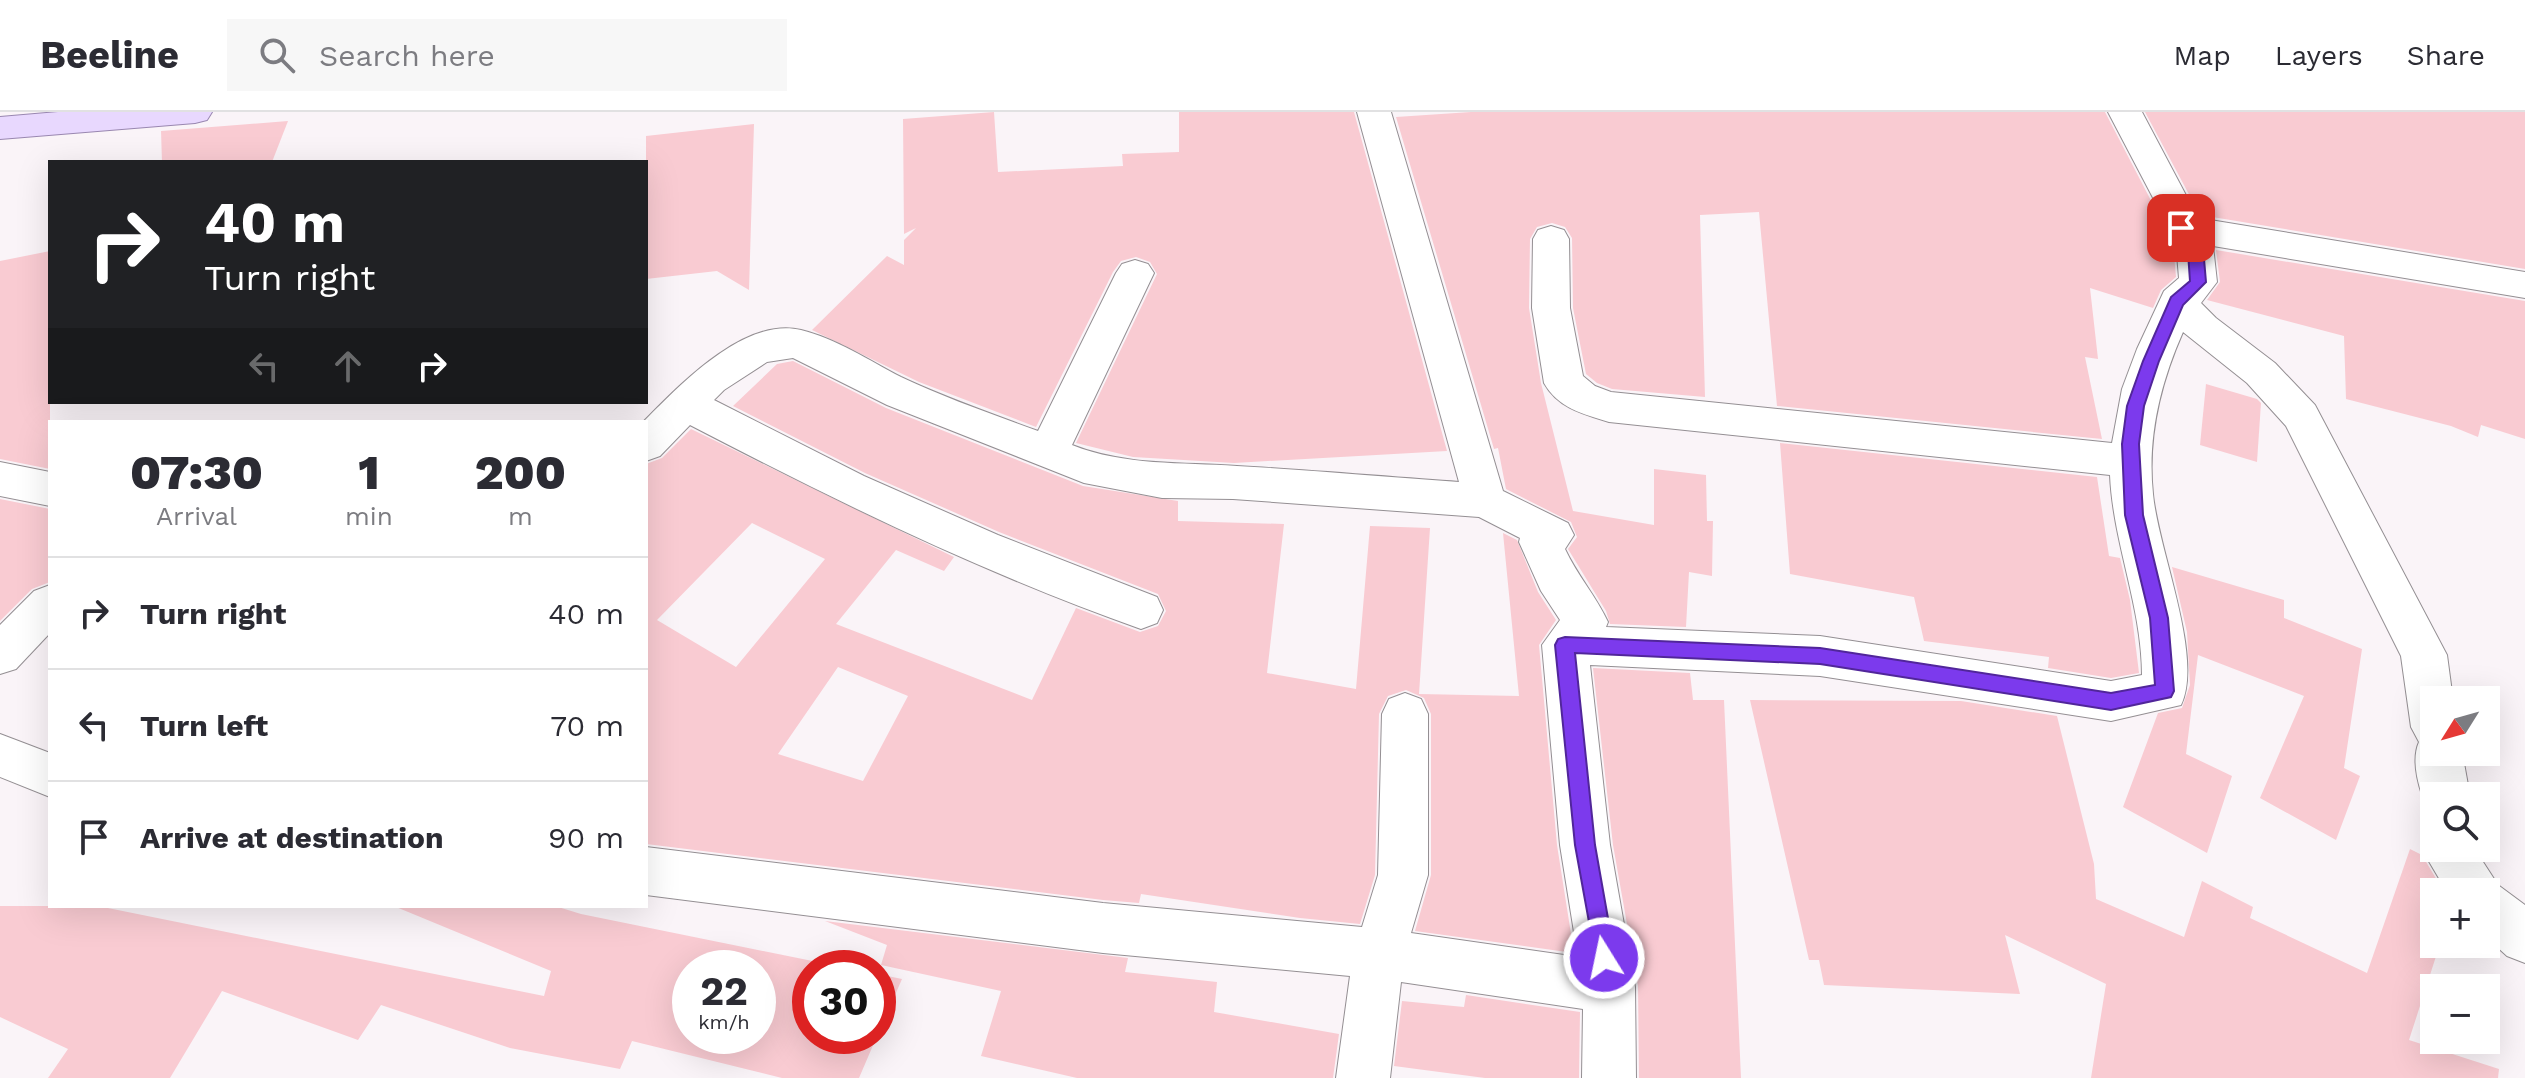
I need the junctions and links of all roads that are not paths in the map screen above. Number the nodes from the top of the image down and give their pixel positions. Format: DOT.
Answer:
graph roads {
  1 [pos="195,112"];
  2 [pos="1374,112"];
  3 [pos="2125,112"];
  4 [pos="0,128"];
  5 [pos="2181,228"];
  6 [pos="1551,239"];
  7 [pos="1135,273"];
  8 [pos="2525,285"];
  9 [pos="2177,301"];
  10 [pos="685,404"];
  11 [pos="648,443"];
  12 [pos="1048,452"];
  13 [pos="2132,461"];
  14 [pos="0,479"];
  15 [pos="48,489"];
  16 [pos="1485,501"];
  17 [pos="48,606"];
  18 [pos="1141,610"];
  19 [pos="1565,645"];
  20 [pos="0,655"];
  21 [pos="2428,686"];
  22 [pos="1405,714"];
  23 [pos="0,755"];
  24 [pos="48,774"];
  25 [pos="648,871"];
  26 [pos="2500,916"];
  27 [pos="2525,938"];
  28 [pos="1379,954"];
  29 [pos="1609,987"];
  30 [pos="1363,1078"];
  31 [pos="1609,1078"];
  1 -- 4 [label="main road"];
  2 -- 16 [label="street"];
  3 -- 5 [label="street"];
  5 -- 8 [label="street"];
  5 -- 9 [label="street"];
  6 -- 13 [label="street"];
  7 -- 12 [label="street"];
  9 -- 13 [label="street"];
  9 -- 21 [label="street"];
  10 -- 11 [label="street"];
  10 -- 12 [label="street"];
  10 -- 18 [label="street"];
  12 -- 16 [label="street"];
  13 -- 19 [label="street"];
  14 -- 15 [label="street"];
  16 -- 19 [label="street"];
  17 -- 20 [label="street"];
  19 -- 29 [label="street"];
  22 -- 28 [label="street"];
  23 -- 24 [label="street"];
  25 -- 28 [label="street"];
  26 -- 27 [label="street"];
  28 -- 29 [label="street"];
  28 -- 30 [label="street"];
  29 -- 31 [label="street"];
}
